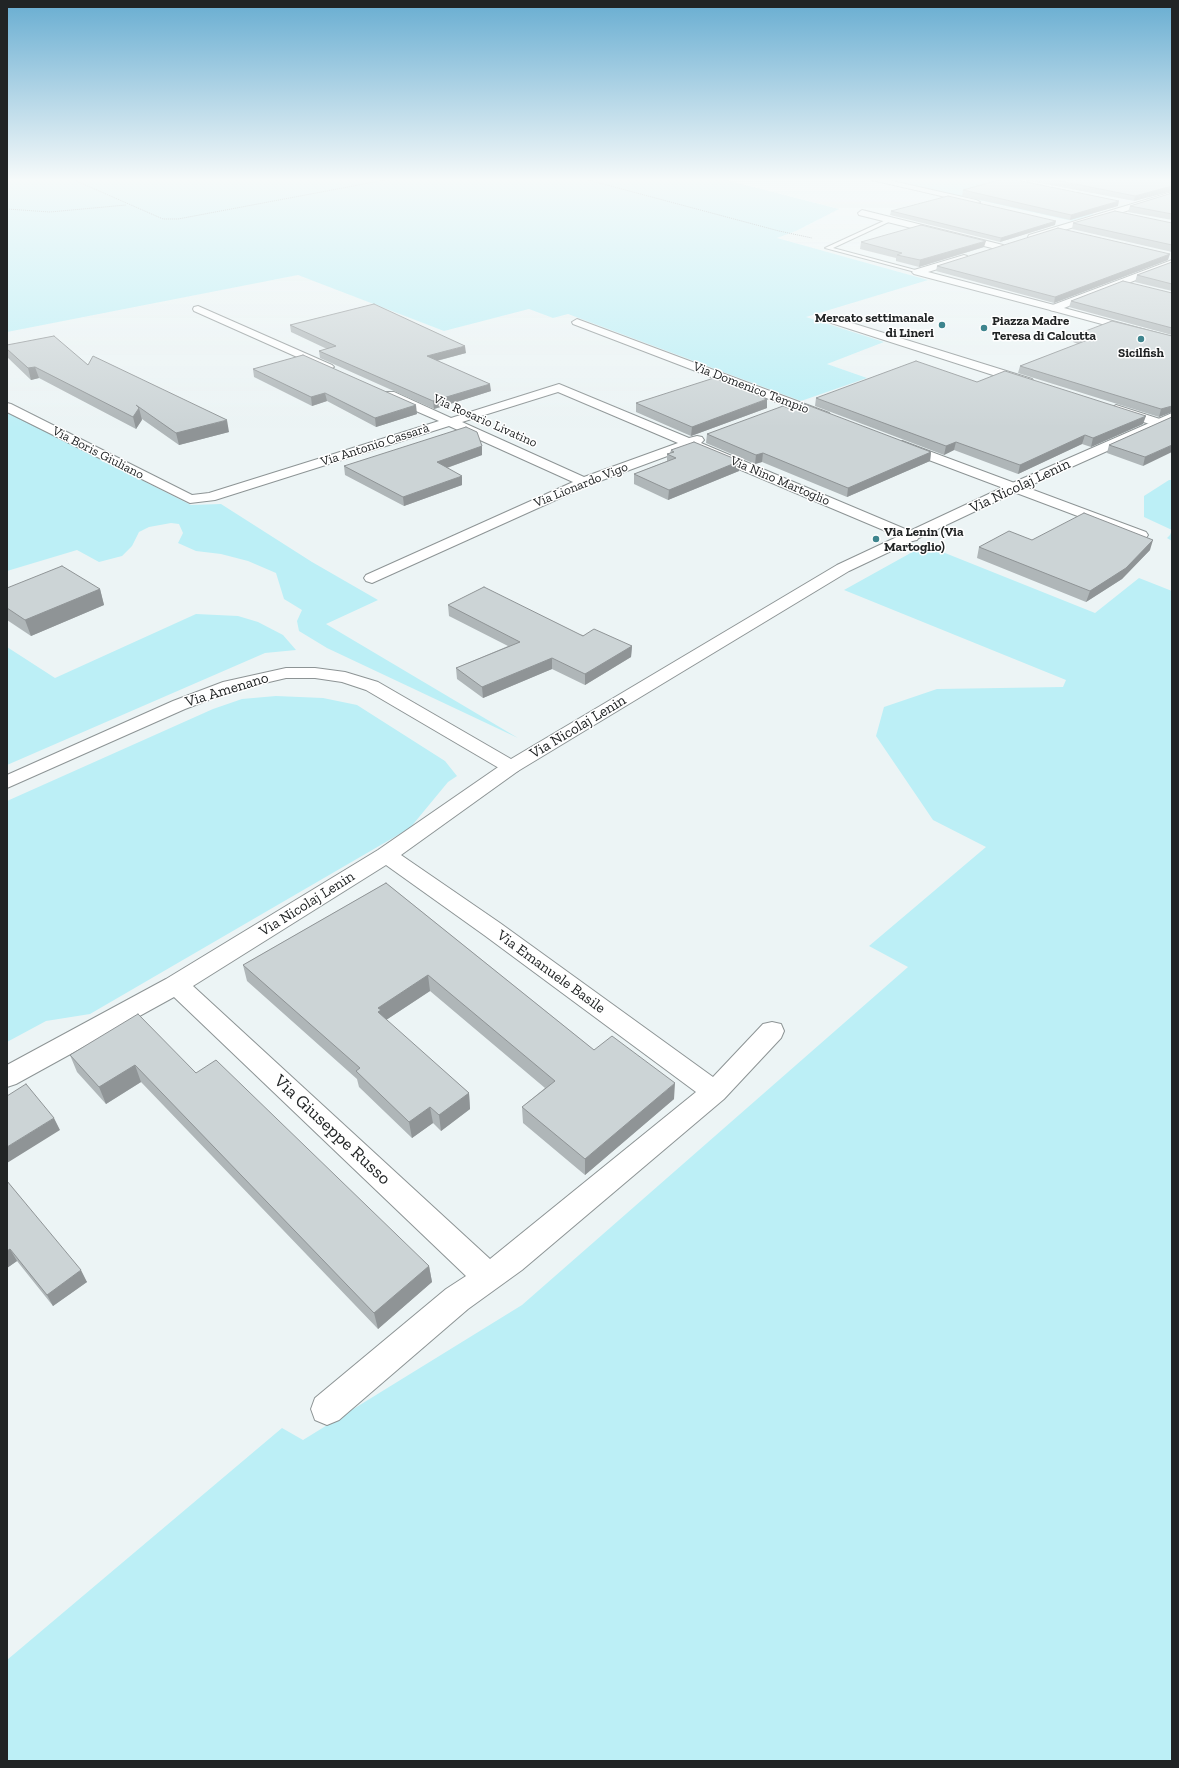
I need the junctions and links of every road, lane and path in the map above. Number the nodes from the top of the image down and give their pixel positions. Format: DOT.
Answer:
graph roads {
  1 [pos="882,263"];
  2 [pos="949,263"];
  3 [pos="1172,263"];
  4 [pos="918,272"];
  5 [pos="1121,283"];
  6 [pos="1139,287"];
  7 [pos="1054,308"];
  8 [pos="198,309"];
  9 [pos="826,318"];
  10 [pos="578,322"];
  11 [pos="1172,340"];
  12 [pos="341,373"];
  13 [pos="1042,386"];
  14 [pos="559,388"];
  15 [pos="377,390"];
  16 [pos="795,404"];
  17 [pos="1101,405"];
  18 [pos="7,407"];
  19 [pos="780,410"];
  20 [pos="1166,420"];
  21 [pos="839,421"];
  22 [pos="449,422"];
  23 [pos="712,435"];
  24 [pos="890,440"];
  25 [pos="690,443"];
  26 [pos="584,482"];
  27 [pos="1015,488"];
  28 [pos="190,499"];
  29 [pos="1141,535"];
  30 [pos="912,537"];
  31 [pos="372,578"];
  32 [pos="511,767"];
  33 [pos="7,782"];
  34 [pos="386,855"];
  35 [pos="175,985"];
  36 [pos="772,1031"];
  37 [pos="7,1077"];
  38 [pos="715,1092"];
  39 [pos="488,1277"];
  40 [pos="327,1409"];
  1 -- 4 [label="lane"];
  2 -- 4 [label="street"];
  3 -- 5 [label="street"];
  4 -- 7 [label="street"];
  5 -- 6 [label="street"];
  5 -- 7 [label="street"];
  7 -- 11 [label="street"];
  8 -- 12 [label="street"];
  9 -- 13 [label="street"];
  10 -- 16 [label="street, Via Domenico Tempio"];
  14 -- 22 [label="street, Via Antonio Cassarà"];
  14 -- 25 [label="street, Via Nino Martoglio"];
  15 -- 22 [label="street, Via Rosario Livatino"];
  16 -- 19 [label="street"];
  16 -- 21 [label="street, Via Domenico Tempio"];
  17 -- 20 [label="street"];
  18 -- 28 [label="street, Via Boris Giuliano"];
  20 -- 27 [label="street, Via Nicolaj Lenin"];
  22 -- 26 [label="street, Via Rosario Livatino"];
  22 -- 28 [label="street, Via Antonio Cassarà"];
  23 -- 25 [label="street, Via Lionardo Vigo"];
  24 -- 27 [label="street"];
  25 -- 26 [label="street, Via Lionardo Vigo"];
  25 -- 30 [label="street, Via Nino Martoglio"];
  26 -- 31 [label="street, Via Lionardo Vigo"];
  27 -- 29 [label="street"];
  27 -- 30 [label="street, Via Nicolaj Lenin"];
  30 -- 32 [label="street, Via Nicolaj Lenin"];
  32 -- 33 [label="street, Via Amenano"];
  32 -- 34 [label="street, Via Nicolaj Lenin"];
  34 -- 35 [label="street, Via Nicolaj Lenin"];
  34 -- 38 [label="street, Via Emanuele Basile"];
  35 -- 37 [label="street, Via Nicolaj Lenin"];
  35 -- 39 [label="street, Via Giuseppe Russo"];
  36 -- 38 [label="street"];
  38 -- 39 [label="street"];
  39 -- 40 [label="street"];
}
